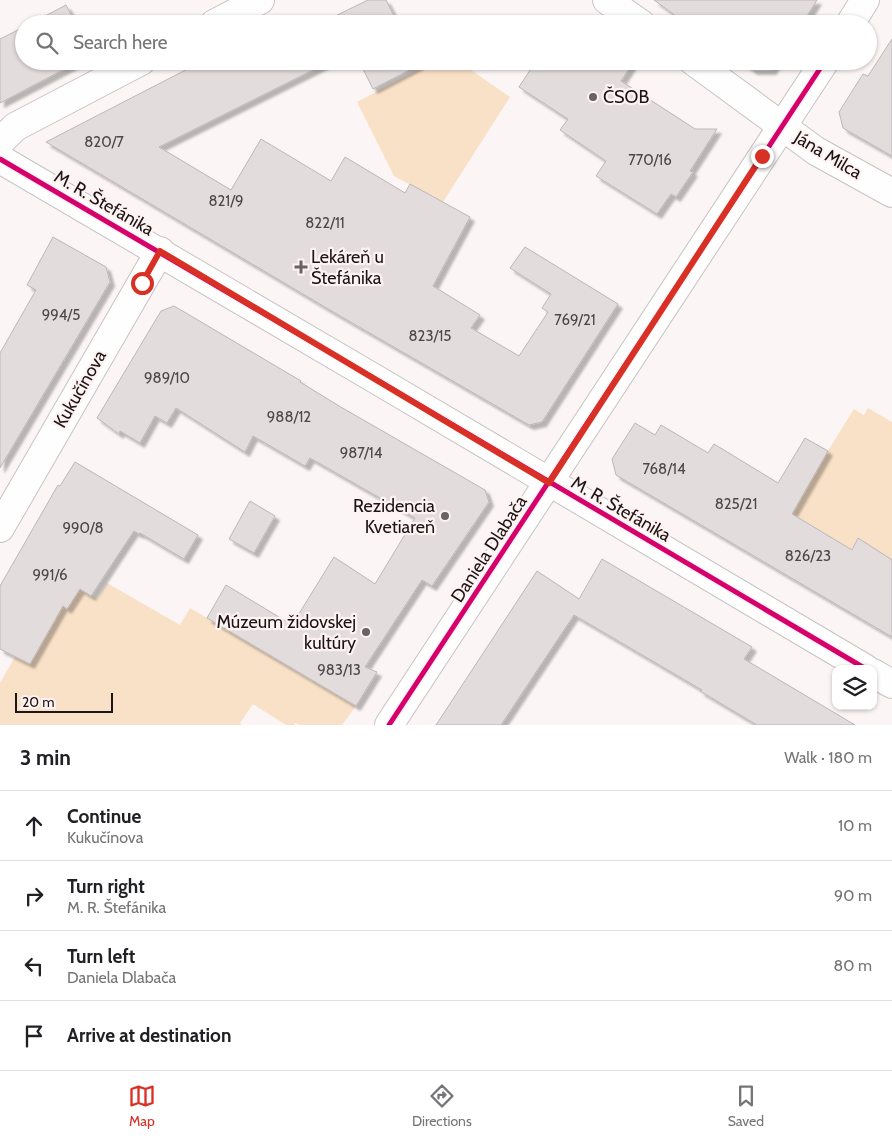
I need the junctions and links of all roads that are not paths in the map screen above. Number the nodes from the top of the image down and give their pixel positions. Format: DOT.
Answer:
graph roads {
  1 [pos="260,0"];
  2 [pos="607,0"];
  3 [pos="865,0"];
  4 [pos="231,15"];
  5 [pos="628,15"];
  6 [pos="856,15"];
  7 [pos="124,70"];
  8 [pos="705,70"];
  9 [pos="819,70"];
  10 [pos="782,126"];
  11 [pos="0,142"];
  12 [pos="0,159"];
  13 [pos="892,193"];
  14 [pos="160,251"];
  15 [pos="549,483"];
  16 [pos="0,528"];
  17 [pos="859,665"];
  18 [pos="877,675"];
  19 [pos="892,684"];
  20 [pos="389,725"];
  1 -- 4 [label="street"];
  2 -- 5 [label="street"];
  3 -- 6 [label="street"];
  7 -- 11 [label="street"];
  8 -- 10 [label="street, Jána Milca"];
  9 -- 10 [label="street, Daniela Dlabača"];
  10 -- 13 [label="street, Jána Milca"];
  10 -- 15 [label="street, Daniela Dlabača"];
  12 -- 14 [label="street, M. R. Štefánika"];
  14 -- 15 [label="street, M. R. Štefánika"];
  14 -- 16 [label="street, Kukučínova"];
  15 -- 17 [label="street, M. R. Štefánika"];
  15 -- 20 [label="street, Daniela Dlabača"];
  18 -- 19 [label="street"];
}
